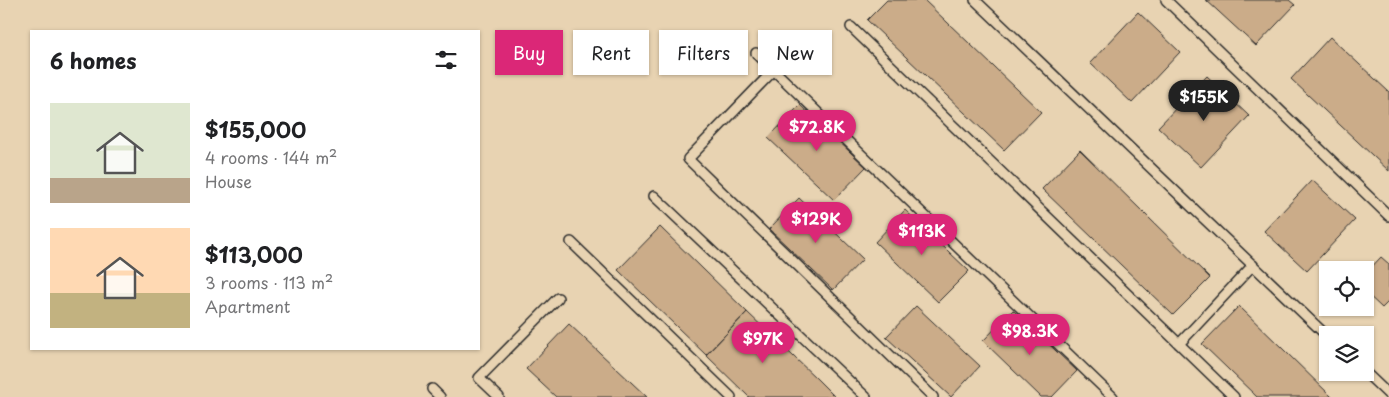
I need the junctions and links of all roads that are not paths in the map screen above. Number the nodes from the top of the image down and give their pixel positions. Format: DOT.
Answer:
graph roads {
  1 [pos="975,0"];
  2 [pos="1166,0"];
  3 [pos="851,27"];
  4 [pos="769,75"];
  5 [pos="779,75"];
  6 [pos="654,196"];
  7 [pos="1389,216"];
  8 [pos="571,242"];
  9 [pos="1253,266"];
  10 [pos="558,298"];
  11 [pos="1319,328"];
  12 [pos="1179,344"];
  13 [pos="1374,381"];
  14 [pos="432,389"];
  15 [pos="1389,395"];
  16 [pos="440,397"];
  17 [pos="499,397"];
  18 [pos="731,397"];
  19 [pos="866,397"];
  20 [pos="934,397"];
  21 [pos="1113,397"];
  22 [pos="1234,397"];
  1 -- 9 [label="lane"];
  2 -- 7 [label="lane"];
  3 -- 12 [label="lane"];
  4 -- 20 [label="lane"];
  5 -- 21 [label="lane"];
  6 -- 19 [label="lane"];
  8 -- 18 [label="lane"];
  9 -- 11 [label="lane"];
  9 -- 12 [label="lane"];
  10 -- 17 [label="lane"];
  12 -- 22 [label="lane"];
  13 -- 15 [label="lane"];
  14 -- 16 [label="lane"];
}
